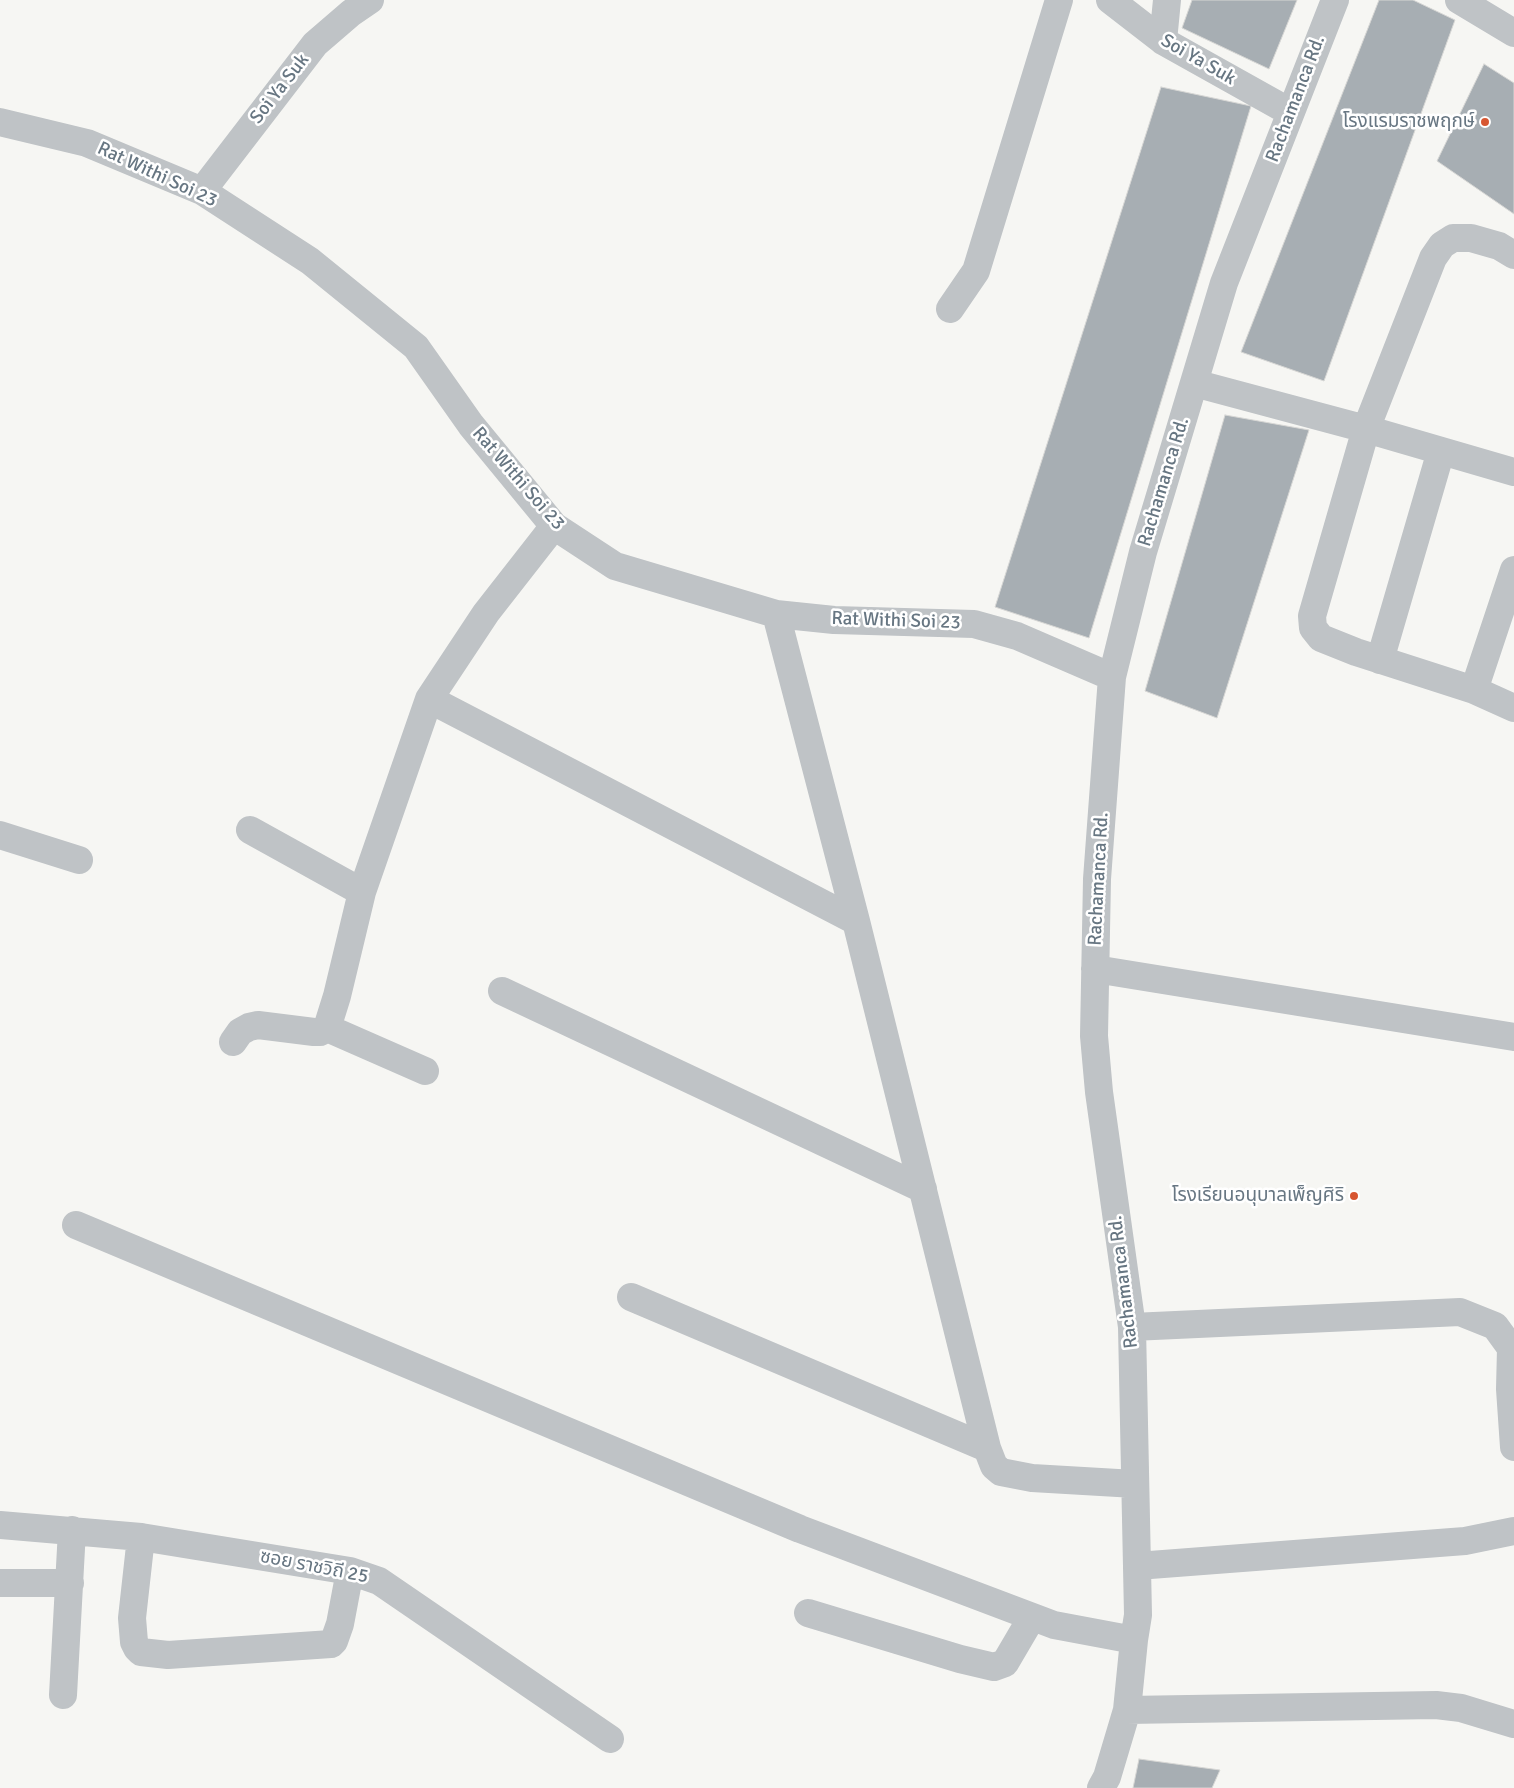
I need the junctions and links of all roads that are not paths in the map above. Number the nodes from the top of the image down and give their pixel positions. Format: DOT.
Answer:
graph roads {
  1 [pos="370,0"];
  2 [pos="1059,0"];
  3 [pos="1110,0"];
  4 [pos="1167,0"];
  5 [pos="1335,0"];
  6 [pos="1459,0"];
  7 [pos="1514,33"];
  8 [pos="1163,41"];
  9 [pos="1290,112"];
  10 [pos="0,122"];
  11 [pos="202,191"];
  12 [pos="1514,255"];
  13 [pos="950,310"];
  14 [pos="1194,383"];
  15 [pos="1366,429"];
  16 [pos="1441,451"];
  17 [pos="1514,472"];
  18 [pos="554,526"];
  19 [pos="1514,570"];
  20 [pos="776,614"];
  21 [pos="1380,660"];
  22 [pos="1112,677"];
  23 [pos="1474,690"];
  24 [pos="429,699"];
  25 [pos="1514,708"];
  26 [pos="250,830"];
  27 [pos="0,835"];
  28 [pos="79,860"];
  29 [pos="362,892"];
  30 [pos="856,921"];
  31 [pos="1095,969"];
  32 [pos="502,991"];
  33 [pos="326,1028"];
  34 [pos="1514,1037"];
  35 [pos="233,1042"];
  36 [pos="425,1071"];
  37 [pos="923,1189"];
  38 [pos="76,1225"];
  39 [pos="631,1297"];
  40 [pos="1132,1327"];
  41 [pos="1514,1447"];
  42 [pos="987,1448"];
  43 [pos="1135,1484"];
  44 [pos="0,1525"];
  45 [pos="72,1530"];
  46 [pos="1514,1531"];
  47 [pos="141,1537"];
  48 [pos="1137,1566"];
  49 [pos="350,1571"];
  50 [pos="0,1583"];
  51 [pos="70,1583"];
  52 [pos="808,1613"];
  53 [pos="1032,1617"];
  54 [pos="1134,1640"];
  55 [pos="63,1695"];
  56 [pos="1127,1710"];
  57 [pos="1514,1724"];
  58 [pos="610,1739"];
  59 [pos="1102,1788"];
  1 -- 11 [label="street, Soi Ya Suk"];
  2 -- 13 [label="street"];
  3 -- 8 [label="street, Soi Ya Suk"];
  4 -- 8 [label="street"];
  5 -- 9 [label="street, Rachamanca Rd."];
  6 -- 7 [label="street"];
  8 -- 9 [label="street, Soi Ya Suk"];
  9 -- 14 [label="street, Rachamanca Rd."];
  10 -- 11 [label="street, Rat Withi Soi 23"];
  11 -- 18 [label="street, Rat Withi Soi 23"];
  12 -- 15 [label="street"];
  14 -- 15 [label="street"];
  14 -- 22 [label="street, Rachamanca Rd."];
  15 -- 16 [label="street"];
  15 -- 21 [label="street"];
  16 -- 17 [label="street"];
  16 -- 21 [label="street"];
  18 -- 20 [label="street, Rat Withi Soi 23"];
  18 -- 24 [label="street"];
  19 -- 23 [label="street"];
  20 -- 22 [label="street, Rat Withi Soi 23"];
  20 -- 30 [label="street"];
  21 -- 23 [label="street"];
  22 -- 31 [label="street, Rachamanca Rd."];
  23 -- 25 [label="street"];
  24 -- 29 [label="street"];
  24 -- 30 [label="street"];
  26 -- 29 [label="street"];
  27 -- 28 [label="street"];
  29 -- 33 [label="street"];
  30 -- 37 [label="street"];
  31 -- 34 [label="street"];
  31 -- 40 [label="street, Rachamanca Rd."];
  32 -- 37 [label="street"];
  33 -- 35 [label="street"];
  33 -- 36 [label="street"];
  37 -- 42 [label="street"];
  38 -- 53 [label="street"];
  39 -- 42 [label="street"];
  40 -- 41 [label="street"];
  40 -- 43 [label="street, Rachamanca Rd."];
  42 -- 43 [label="street"];
  43 -- 48 [label="street, Rachamanca Rd."];
  44 -- 45 [label="street, ซอย ราชวิถี 25"];
  45 -- 47 [label="street, ซอย ราชวิถี 25"];
  45 -- 51 [label="street"];
  46 -- 48 [label="street"];
  47 -- 49 [label="street, ซอย ราชวิถี 25"];
  47 -- 49 [label="street"];
  48 -- 54 [label="street, Rachamanca Rd."];
  49 -- 58 [label="street, ซอย ราชวิถี 25"];
  50 -- 51 [label="street"];
  51 -- 55 [label="street"];
  52 -- 53 [label="street"];
  53 -- 54 [label="street"];
  54 -- 56 [label="street, Rachamanca Rd."];
  56 -- 57 [label="street"];
  56 -- 59 [label="street, Rachamanca Rd."];
}
